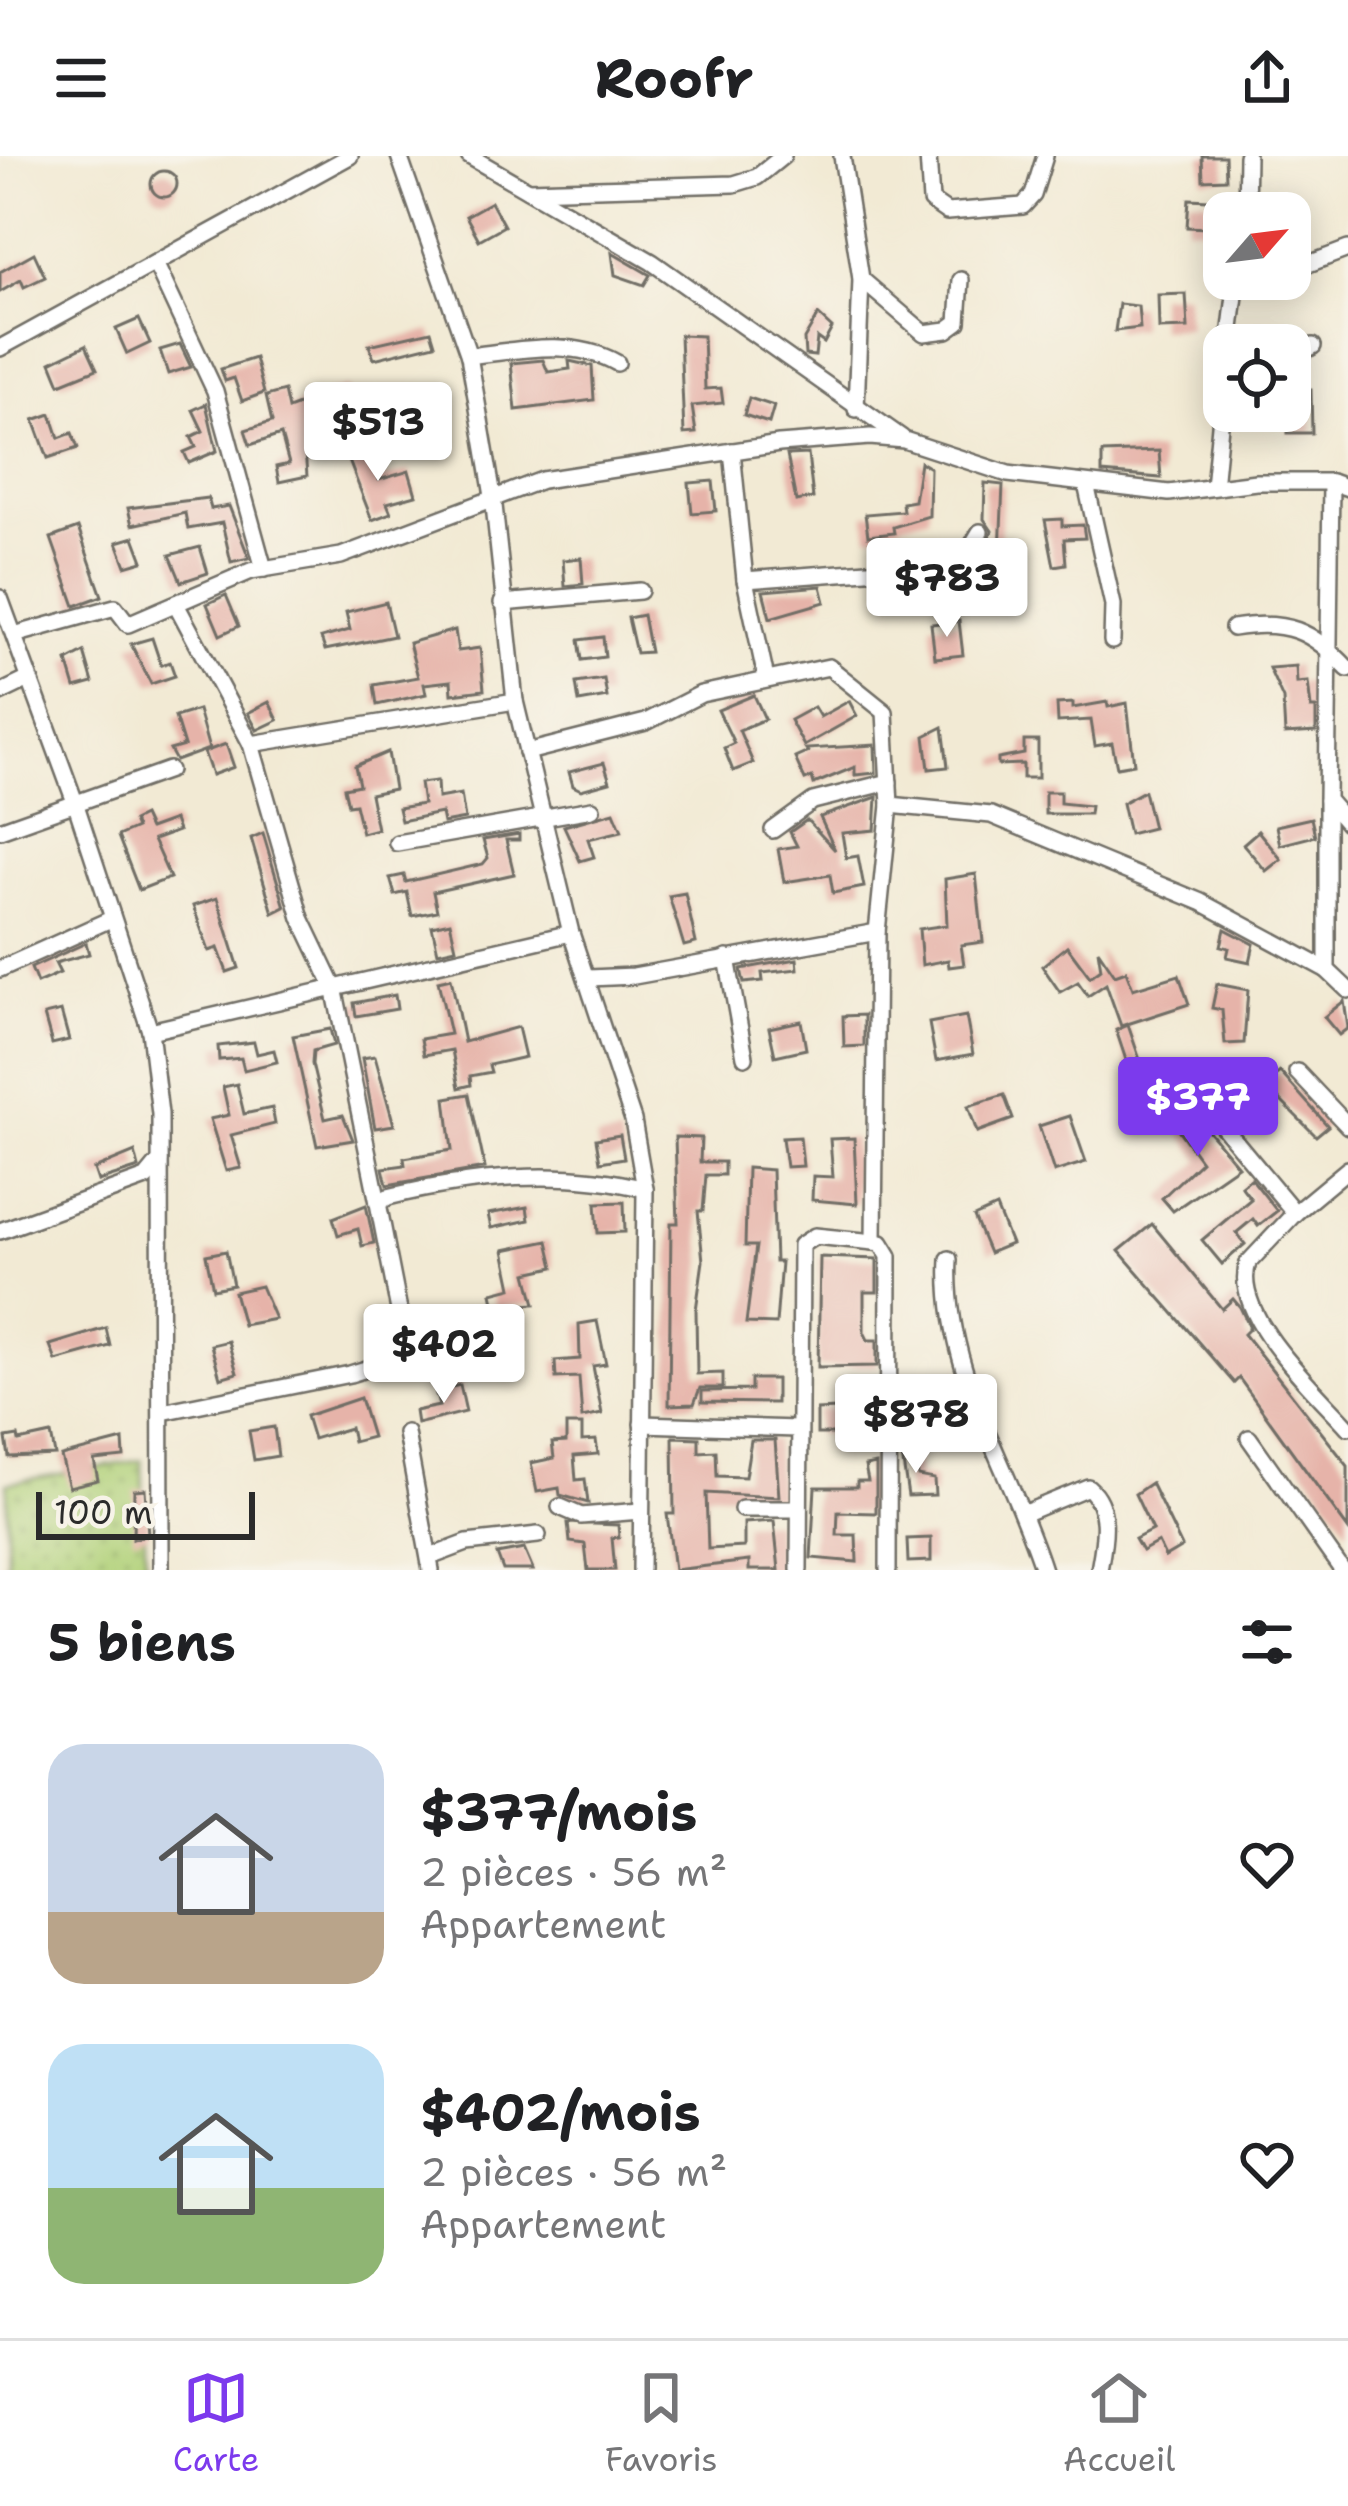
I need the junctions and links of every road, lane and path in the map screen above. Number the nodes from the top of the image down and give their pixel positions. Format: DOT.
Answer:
graph roads {
  1 [pos="350,156"];
  2 [pos="399,156"];
  3 [pos="469,156"];
  4 [pos="783,156"];
  5 [pos="842,156"];
  6 [pos="928,156"];
  7 [pos="1045,156"];
  8 [pos="1247,156"];
  9 [pos="525,190"];
  10 [pos="1246,192"];
  11 [pos="1348,249"];
  12 [pos="155,263"];
  13 [pos="1311,263"];
  14 [pos="861,279"];
  15 [pos="961,280"];
  16 [pos="0,348"];
  17 [pos="469,356"];
  18 [pos="617,363"];
  19 [pos="856,409"];
  20 [pos="1219,432"];
  21 [pos="904,440"];
  22 [pos="731,451"];
  23 [pos="1331,482"];
  24 [pos="1086,484"];
  25 [pos="1214,487"];
  26 [pos="1348,488"];
  27 [pos="493,496"];
  28 [pos="980,532"];
  29 [pos="264,568"];
  30 [pos="745,580"];
  31 [pos="640,590"];
  32 [pos="0,598"];
  33 [pos="502,603"];
  34 [pos="177,606"];
  35 [pos="1233,628"];
  36 [pos="14,635"];
  37 [pos="1112,641"];
  38 [pos="1329,648"];
  39 [pos="1348,668"];
  40 [pos="766,678"];
  41 [pos="29,679"];
  42 [pos="0,693"];
  43 [pos="515,701"];
  44 [pos="251,744"];
  45 [pos="527,752"];
  46 [pos="169,770"];
  47 [pos="889,782"];
  48 [pos="1327,800"];
  49 [pos="75,802"];
  50 [pos="890,805"];
  51 [pos="592,809"];
  52 [pos="543,819"];
  53 [pos="1348,824"];
  54 [pos="0,830"];
  55 [pos="772,830"];
  56 [pos="398,843"];
  57 [pos="111,919"];
  58 [pos="878,932"];
  59 [pos="571,933"];
  60 [pos="728,958"];
  61 [pos="0,969"];
  62 [pos="1327,970"];
  63 [pos="589,978"];
  64 [pos="334,986"];
  65 [pos="1348,989"];
  66 [pos="150,1031"];
  67 [pos="745,1057"];
  68 [pos="1297,1072"];
  69 [pos="1196,1094"];
  70 [pos="1348,1126"];
  71 [pos="160,1161"];
  72 [pos="1348,1169"];
  73 [pos="645,1190"];
  74 [pos="378,1203"];
  75 [pos="1295,1213"];
  76 [pos="0,1231"];
  77 [pos="874,1242"];
  78 [pos="949,1259"];
  79 [pos="162,1412"];
  80 [pos="641,1424"];
  81 [pos="1348,1427"];
  82 [pos="797,1430"];
  83 [pos="406,1433"];
  84 [pos="1249,1438"];
  85 [pos="560,1508"];
  86 [pos="742,1509"];
  87 [pos="799,1509"];
  88 [pos="640,1511"];
  89 [pos="1025,1513"];
  90 [pos="538,1535"];
  91 [pos="430,1564"];
  92 [pos="161,1570"];
  93 [pos="641,1570"];
  94 [pos="799,1570"];
  95 [pos="888,1570"];
  96 [pos="1043,1570"];
  97 [pos="1099,1570"];
  98 [pos="1342,1570"];
  1 -- 12 [label="street"];
  2 -- 17 [label="street"];
  3 -- 9 [label="street"];
  4 -- 9 [label="street"];
  5 -- 14 [label="street"];
  6 -- 7 [label="street"];
  8 -- 10 [label="street"];
  9 -- 19 [label="street"];
  11 -- 13 [label="street"];
  12 -- 16 [label="street"];
  12 -- 29 [label="street"];
  14 -- 15 [label="street"];
  14 -- 19 [label="street"];
  17 -- 18 [label="street"];
  17 -- 27 [label="street"];
  19 -- 21 [label="street"];
  20 -- 25 [label="street"];
  21 -- 22 [label="street"];
  21 -- 24 [label="street"];
  22 -- 27 [label="street"];
  22 -- 30 [label="street"];
  23 -- 25 [label="street"];
  23 -- 26 [label="street"];
  23 -- 38 [label="street"];
  24 -- 25 [label="street"];
  24 -- 37 [label="street"];
  27 -- 29 [label="street"];
  27 -- 33 [label="street"];
  28 -- 30 [label="street"];
  29 -- 34 [label="street"];
  30 -- 40 [label="street"];
  31 -- 33 [label="street"];
  32 -- 36 [label="street"];
  33 -- 43 [label="street"];
  34 -- 36 [label="street"];
  34 -- 44 [label="street"];
  35 -- 38 [label="street"];
  36 -- 41 [label="street"];
  38 -- 39 [label="street"];
  38 -- 48 [label="street"];
  40 -- 45 [label="street"];
  40 -- 47 [label="street"];
  41 -- 42 [label="street"];
  41 -- 49 [label="street"];
  43 -- 44 [label="street"];
  43 -- 45 [label="street"];
  44 -- 64 [label="street"];
  45 -- 52 [label="street"];
  46 -- 49 [label="street"];
  47 -- 50 [label="street"];
  47 -- 55 [label="street"];
  48 -- 53 [label="street"];
  48 -- 62 [label="street"];
  49 -- 54 [label="street"];
  49 -- 57 [label="street"];
  50 -- 58 [label="street"];
  50 -- 62 [label="street"];
  51 -- 52 [label="street"];
  52 -- 56 [label="street"];
  52 -- 59 [label="street"];
  57 -- 61 [label="street"];
  57 -- 66 [label="street"];
  58 -- 60 [label="street"];
  58 -- 77 [label="street"];
  59 -- 63 [label="street"];
  59 -- 64 [label="street"];
  60 -- 63 [label="street"];
  60 -- 67 [label="street"];
  62 -- 65 [label="street"];
  63 -- 73 [label="street"];
  64 -- 66 [label="street"];
  64 -- 74 [label="street"];
  66 -- 71 [label="street"];
  68 -- 70 [label="street"];
  69 -- 75 [label="street"];
  71 -- 76 [label="street"];
  71 -- 79 [label="street"];
  72 -- 75 [label="street"];
  73 -- 74 [label="street"];
  73 -- 80 [label="street"];
  74 -- 79 [label="street"];
  75 -- 81 [label="street"];
  77 -- 82 [label="street"];
  77 -- 95 [label="street"];
  78 -- 89 [label="street"];
  79 -- 92 [label="street"];
  80 -- 82 [label="street"];
  80 -- 88 [label="street"];
  82 -- 87 [label="street"];
  83 -- 91 [label="street"];
  84 -- 98 [label="street"];
  85 -- 88 [label="street"];
  86 -- 87 [label="street"];
  87 -- 94 [label="street"];
  88 -- 93 [label="street"];
  89 -- 96 [label="street"];
  89 -- 97 [label="street"];
  90 -- 91 [label="street"];
}
